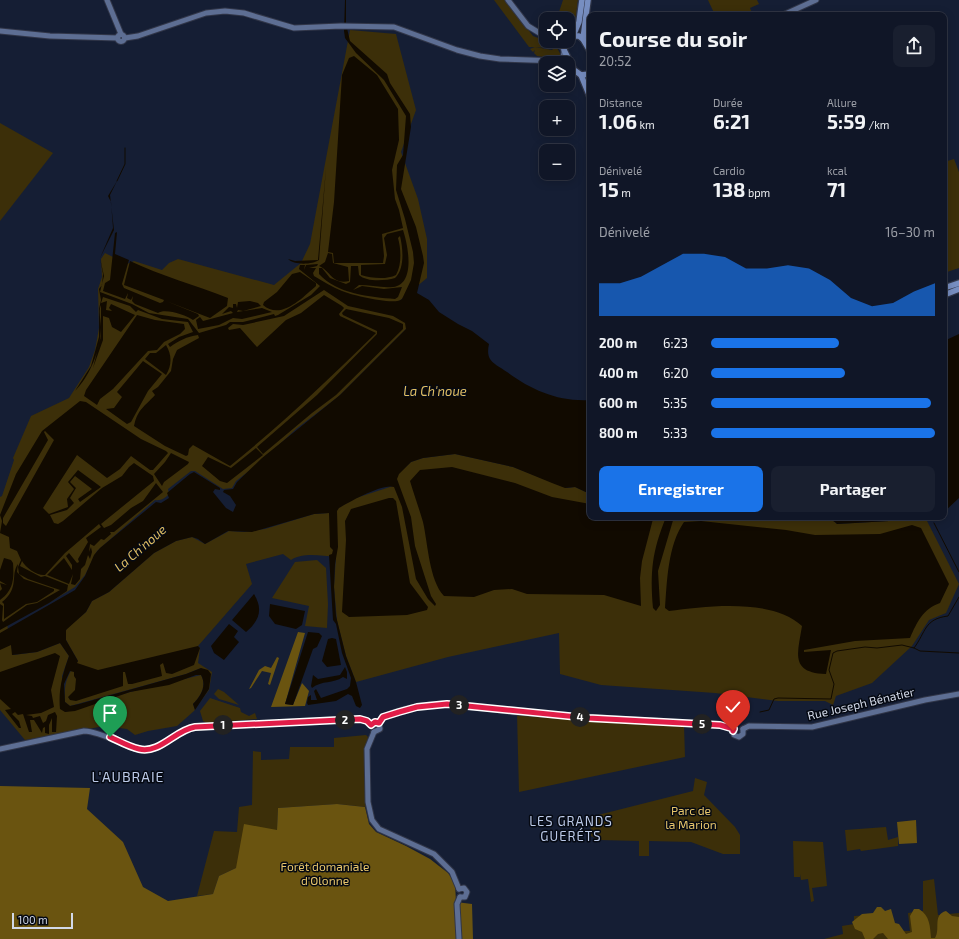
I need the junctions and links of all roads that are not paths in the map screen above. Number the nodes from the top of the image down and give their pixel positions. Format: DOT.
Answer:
graph roads {
  1 [pos="107,0"];
  2 [pos="508,0"];
  3 [pos="582,0"];
  4 [pos="588,0"];
  5 [pos="816,0"];
  6 [pos="790,12"];
  7 [pos="575,30"];
  8 [pos="0,31"];
  9 [pos="539,32"];
  10 [pos="121,37"];
  11 [pos="575,37"];
  12 [pos="583,39"];
  13 [pos="587,46"];
  14 [pos="562,48"];
  15 [pos="564,50"];
  16 [pos="562,56"];
  17 [pos="566,56"];
  18 [pos="539,61"];
  19 [pos="575,71"];
  20 [pos="587,74"];
  21 [pos="581,75"];
  22 [pos="587,90"];
  23 [pos="959,283"];
  24 [pos="947,287"];
  25 [pos="959,290"];
  26 [pos="947,294"];
  27 [pos="959,694"];
  28 [pos="379,723"];
  29 [pos="371,725"];
  30 [pos="734,729"];
  31 [pos="743,729"];
  32 [pos="374,732"];
  33 [pos="0,749"];
  34 [pos="459,888"];
  35 [pos="460,897"];
  36 [pos="459,939"];
  1 -- 10 [label="street"];
  2 -- 9 [label="street"];
  3 -- 7 [label="main road"];
  4 -- 12 [label="main road"];
  5 -- 6 [label="street"];
  8 -- 10 [label="street"];
  10 -- 18 [label="street"];
  11 -- 12 [label="main road"];
  12 -- 13 [label="main road"];
  14 -- 15 [label="street"];
  15 -- 16 [label="street"];
  15 -- 17 [label="main road"];
  19 -- 21 [label="main road"];
  20 -- 21 [label="main road"];
  21 -- 22 [label="main road"];
  23 -- 24 [label="main road"];
  25 -- 26 [label="main road"];
  27 -- 31 [label="street, Rue Joseph Bénatier"];
  28 -- 29 [label="street"];
  28 -- 30 [label="street"];
  28 -- 32 [label="street"];
  29 -- 32 [label="street"];
  29 -- 33 [label="street"];
  30 -- 31 [label="street"];
  30 -- 31 [label="street"];
  32 -- 34 [label="street"];
  34 -- 35 [label="street"];
  34 -- 35 [label="street"];
  35 -- 36 [label="street"];
}
